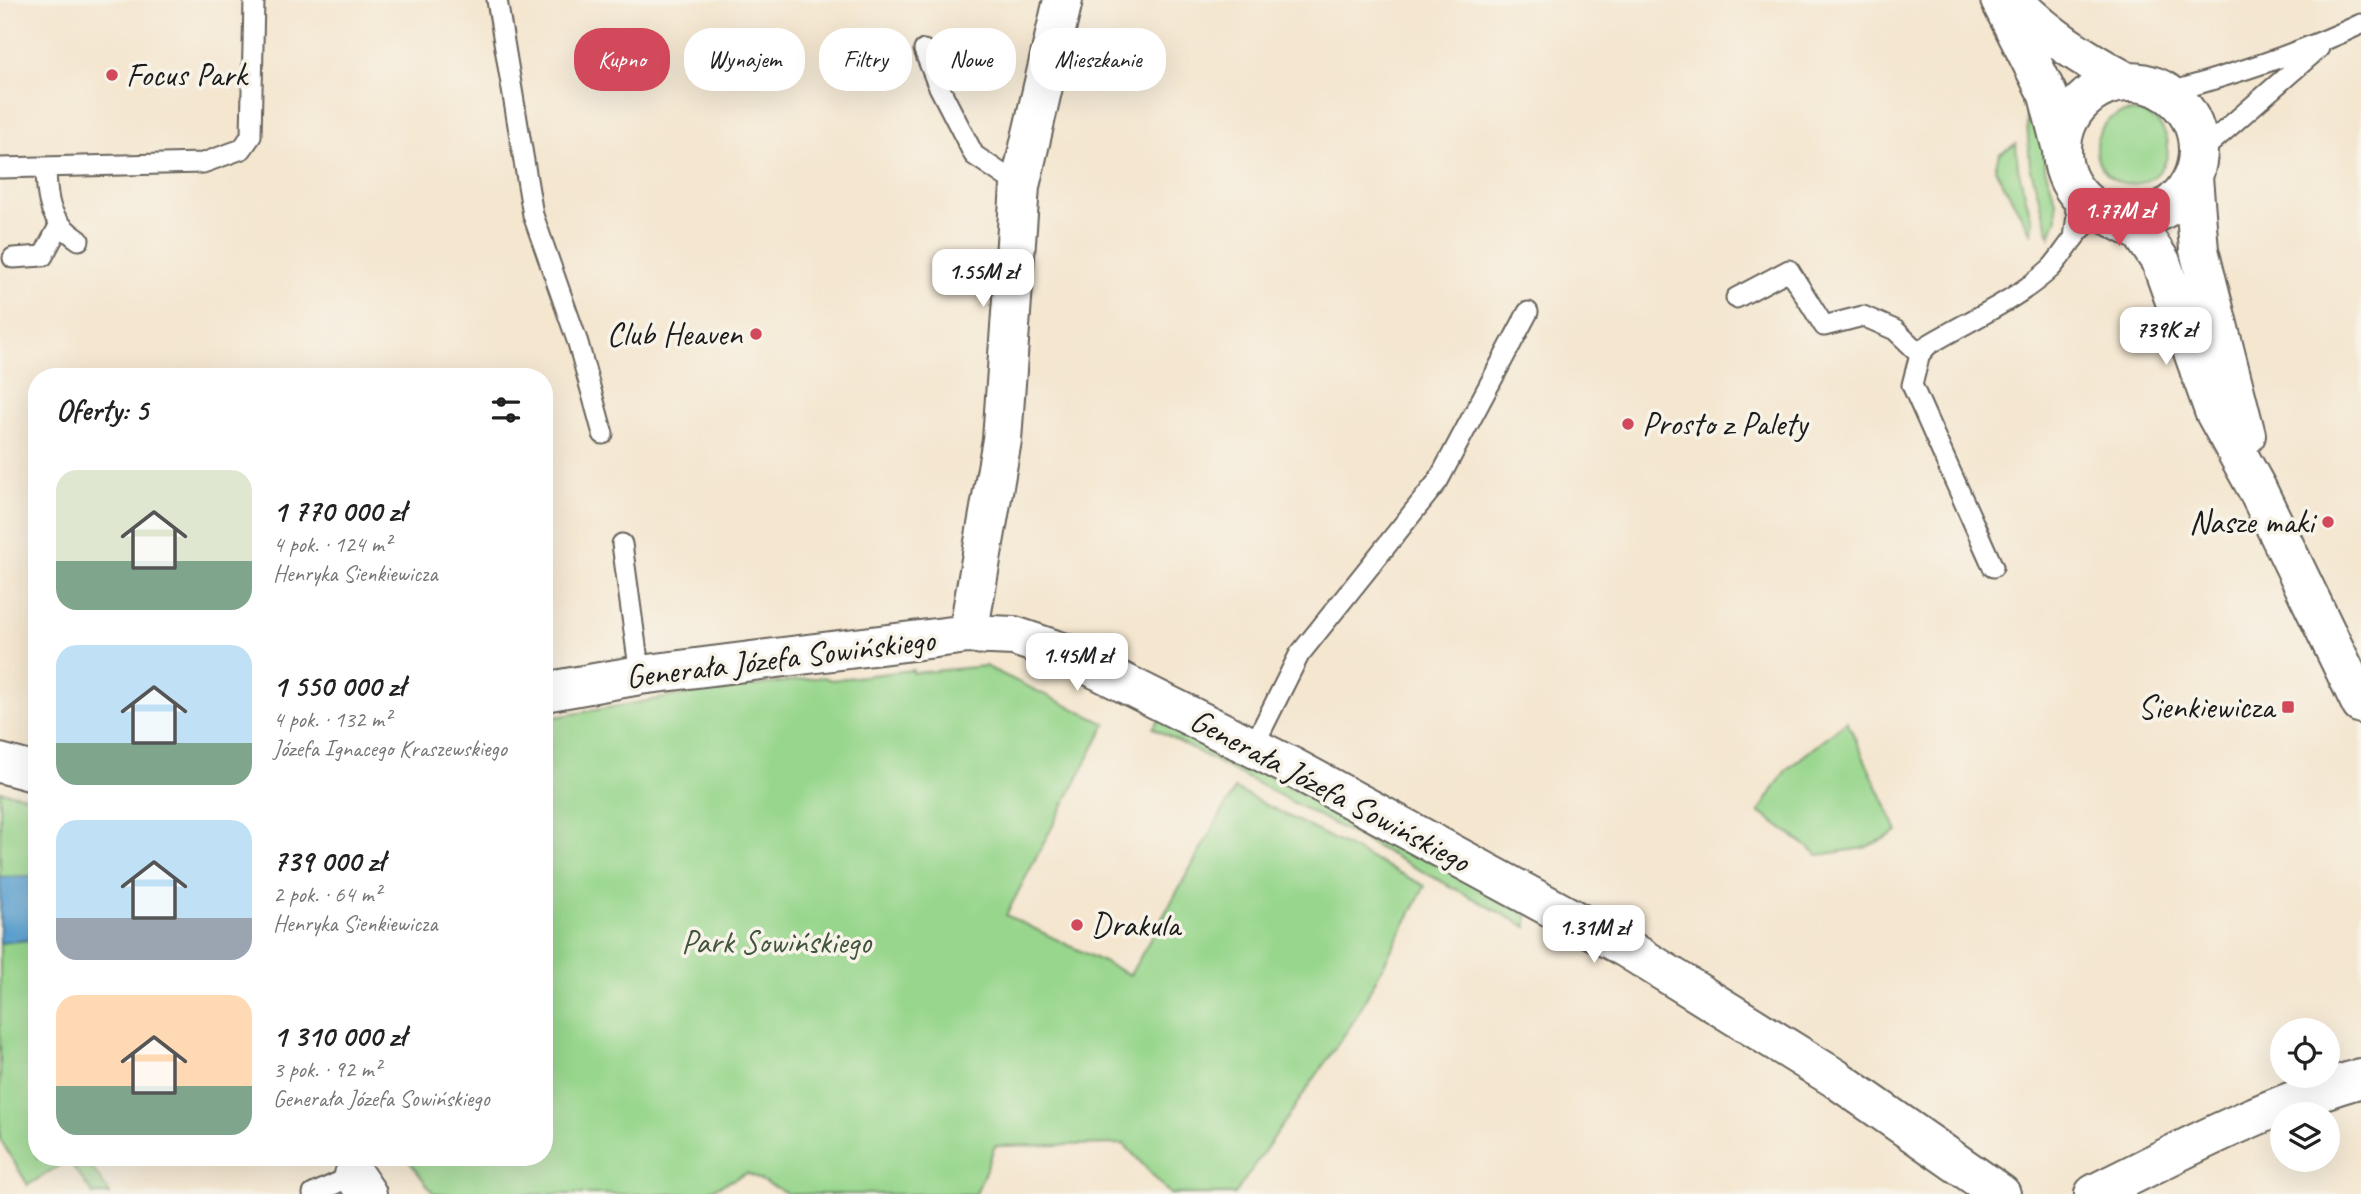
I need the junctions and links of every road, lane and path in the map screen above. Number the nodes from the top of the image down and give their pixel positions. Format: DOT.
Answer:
graph roads {
  1 [pos="254,0"];
  2 [pos="497,0"];
  3 [pos="1063,0"];
  4 [pos="2000,0"];
  5 [pos="2013,0"];
  6 [pos="2361,24"];
  7 [pos="2328,41"];
  8 [pos="924,50"];
  9 [pos="2127,82"];
  10 [pos="2167,93"];
  11 [pos="2065,163"];
  12 [pos="2196,166"];
  13 [pos="0,167"];
  14 [pos="46,168"];
  15 [pos="1020,186"];
  16 [pos="2108,215"];
  17 [pos="59,226"];
  18 [pos="79,240"];
  19 [pos="2074,241"];
  20 [pos="13,258"];
  21 [pos="1736,298"];
  22 [pos="1528,312"];
  23 [pos="1920,354"];
  24 [pos="603,434"];
  25 [pos="2257,489"];
  26 [pos="622,544"];
  27 [pos="1993,567"];
  28 [pos="968,634"];
  29 [pos="640,675"];
  30 [pos="553,690"];
  31 [pos="2361,704"];
  32 [pos="1253,747"];
  33 [pos="0,763"];
  34 [pos="28,771"];
  35 [pos="2361,1079"];
  36 [pos="361,1184"];
  37 [pos="313,1194"];
  38 [pos="2001,1194"];
  39 [pos="2094,1194"];
  1 -- 14 [label="lane"];
  2 -- 24 [label="lane"];
  3 -- 15 [label="street"];
  4 -- 11 [label="street"];
  5 -- 9 [label="street"];
  6 -- 7 [label="lane"];
  7 -- 10 [label="lane"];
  7 -- 12 [label="lane"];
  8 -- 15 [label="lane"];
  9 -- 10 [label="street"];
  9 -- 11 [label="street"];
  10 -- 12 [label="street"];
  11 -- 16 [label="street"];
  11 -- 19 [label="lane"];
  12 -- 16 [label="street"];
  12 -- 25 [label="street"];
  13 -- 14 [label="lane"];
  14 -- 17 [label="lane"];
  15 -- 28 [label="street"];
  16 -- 19 [label="lane"];
  16 -- 25 [label="street"];
  17 -- 18 [label="lane"];
  17 -- 20 [label="lane"];
  19 -- 23 [label="lane"];
  21 -- 23 [label="lane"];
  22 -- 32 [label="lane"];
  23 -- 27 [label="lane"];
  25 -- 31 [label="street"];
  26 -- 29 [label="lane"];
  28 -- 29 [label="street, Generała Józefa Sowińskiego"];
  28 -- 32 [label="street, Generała Józefa Sowińskiego"];
  29 -- 30 [label="street, Generała Józefa Sowińskiego"];
  32 -- 38 [label="street, Generała Józefa Sowińskiego"];
  33 -- 34 [label="street"];
  35 -- 39 [label="street"];
  36 -- 37 [label="lane"];
}
